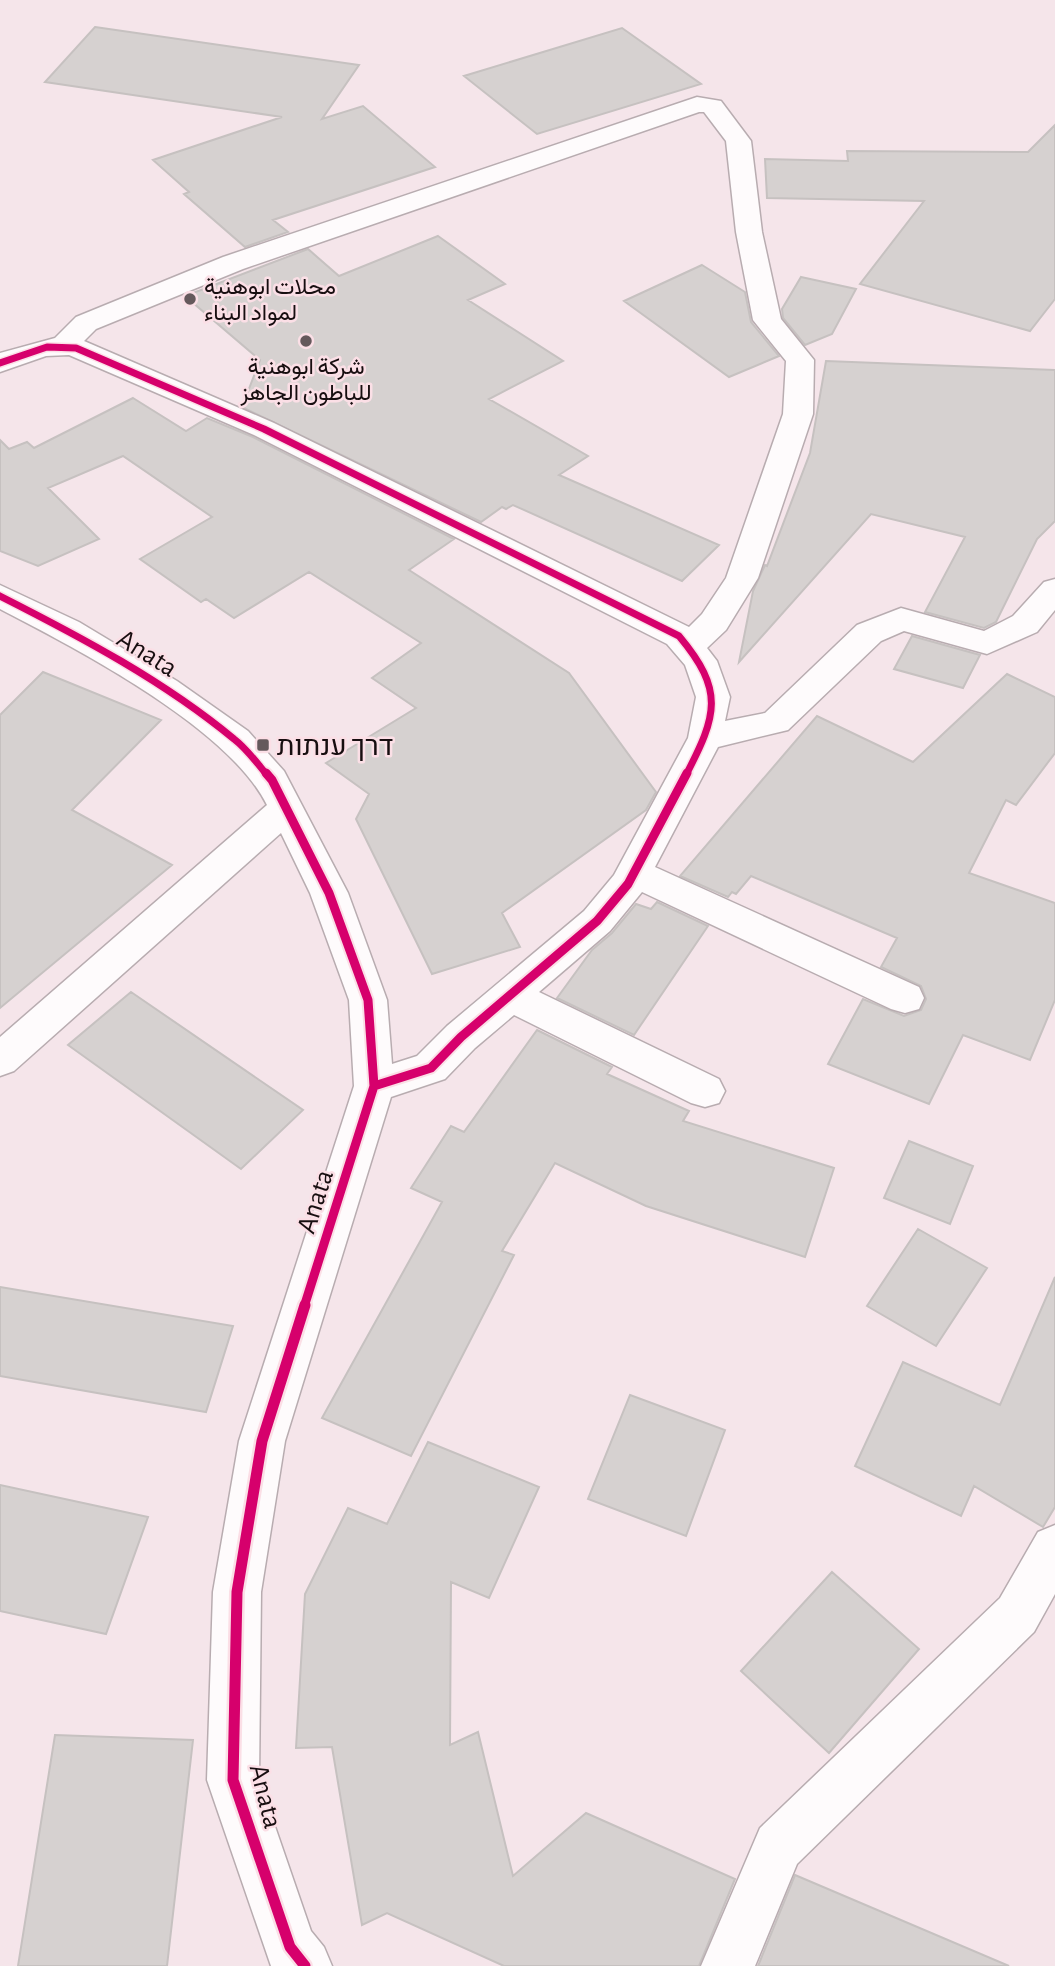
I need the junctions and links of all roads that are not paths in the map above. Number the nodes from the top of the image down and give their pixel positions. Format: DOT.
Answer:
graph roads {
  1 [pos="64,345"];
  2 [pos="0,363"];
  3 [pos="1055,589"];
  4 [pos="0,596"];
  5 [pos="689,646"];
  6 [pos="705,738"];
  7 [pos="286,807"];
  8 [pos="634,873"];
  9 [pos="509,995"];
  10 [pos="905,998"];
  11 [pos="0,1060"];
  12 [pos="374,1086"];
  13 [pos="705,1091"];
  14 [pos="1055,1548"];
  15 [pos="305,1966"];
  16 [pos="728,1966"];
  1 -- 2 [label="street"];
  1 -- 5 [label="street"];
  1 -- 5 [label="street"];
  3 -- 6 [label="street"];
  4 -- 7 [label="street, Anata"];
  5 -- 6 [label="street"];
  6 -- 8 [label="street"];
  7 -- 11 [label="street"];
  7 -- 12 [label="street, Anata"];
  8 -- 9 [label="street"];
  8 -- 10 [label="street"];
  9 -- 12 [label="street"];
  9 -- 13 [label="street"];
  12 -- 15 [label="street, Anata"];
  14 -- 16 [label="street"];
}
